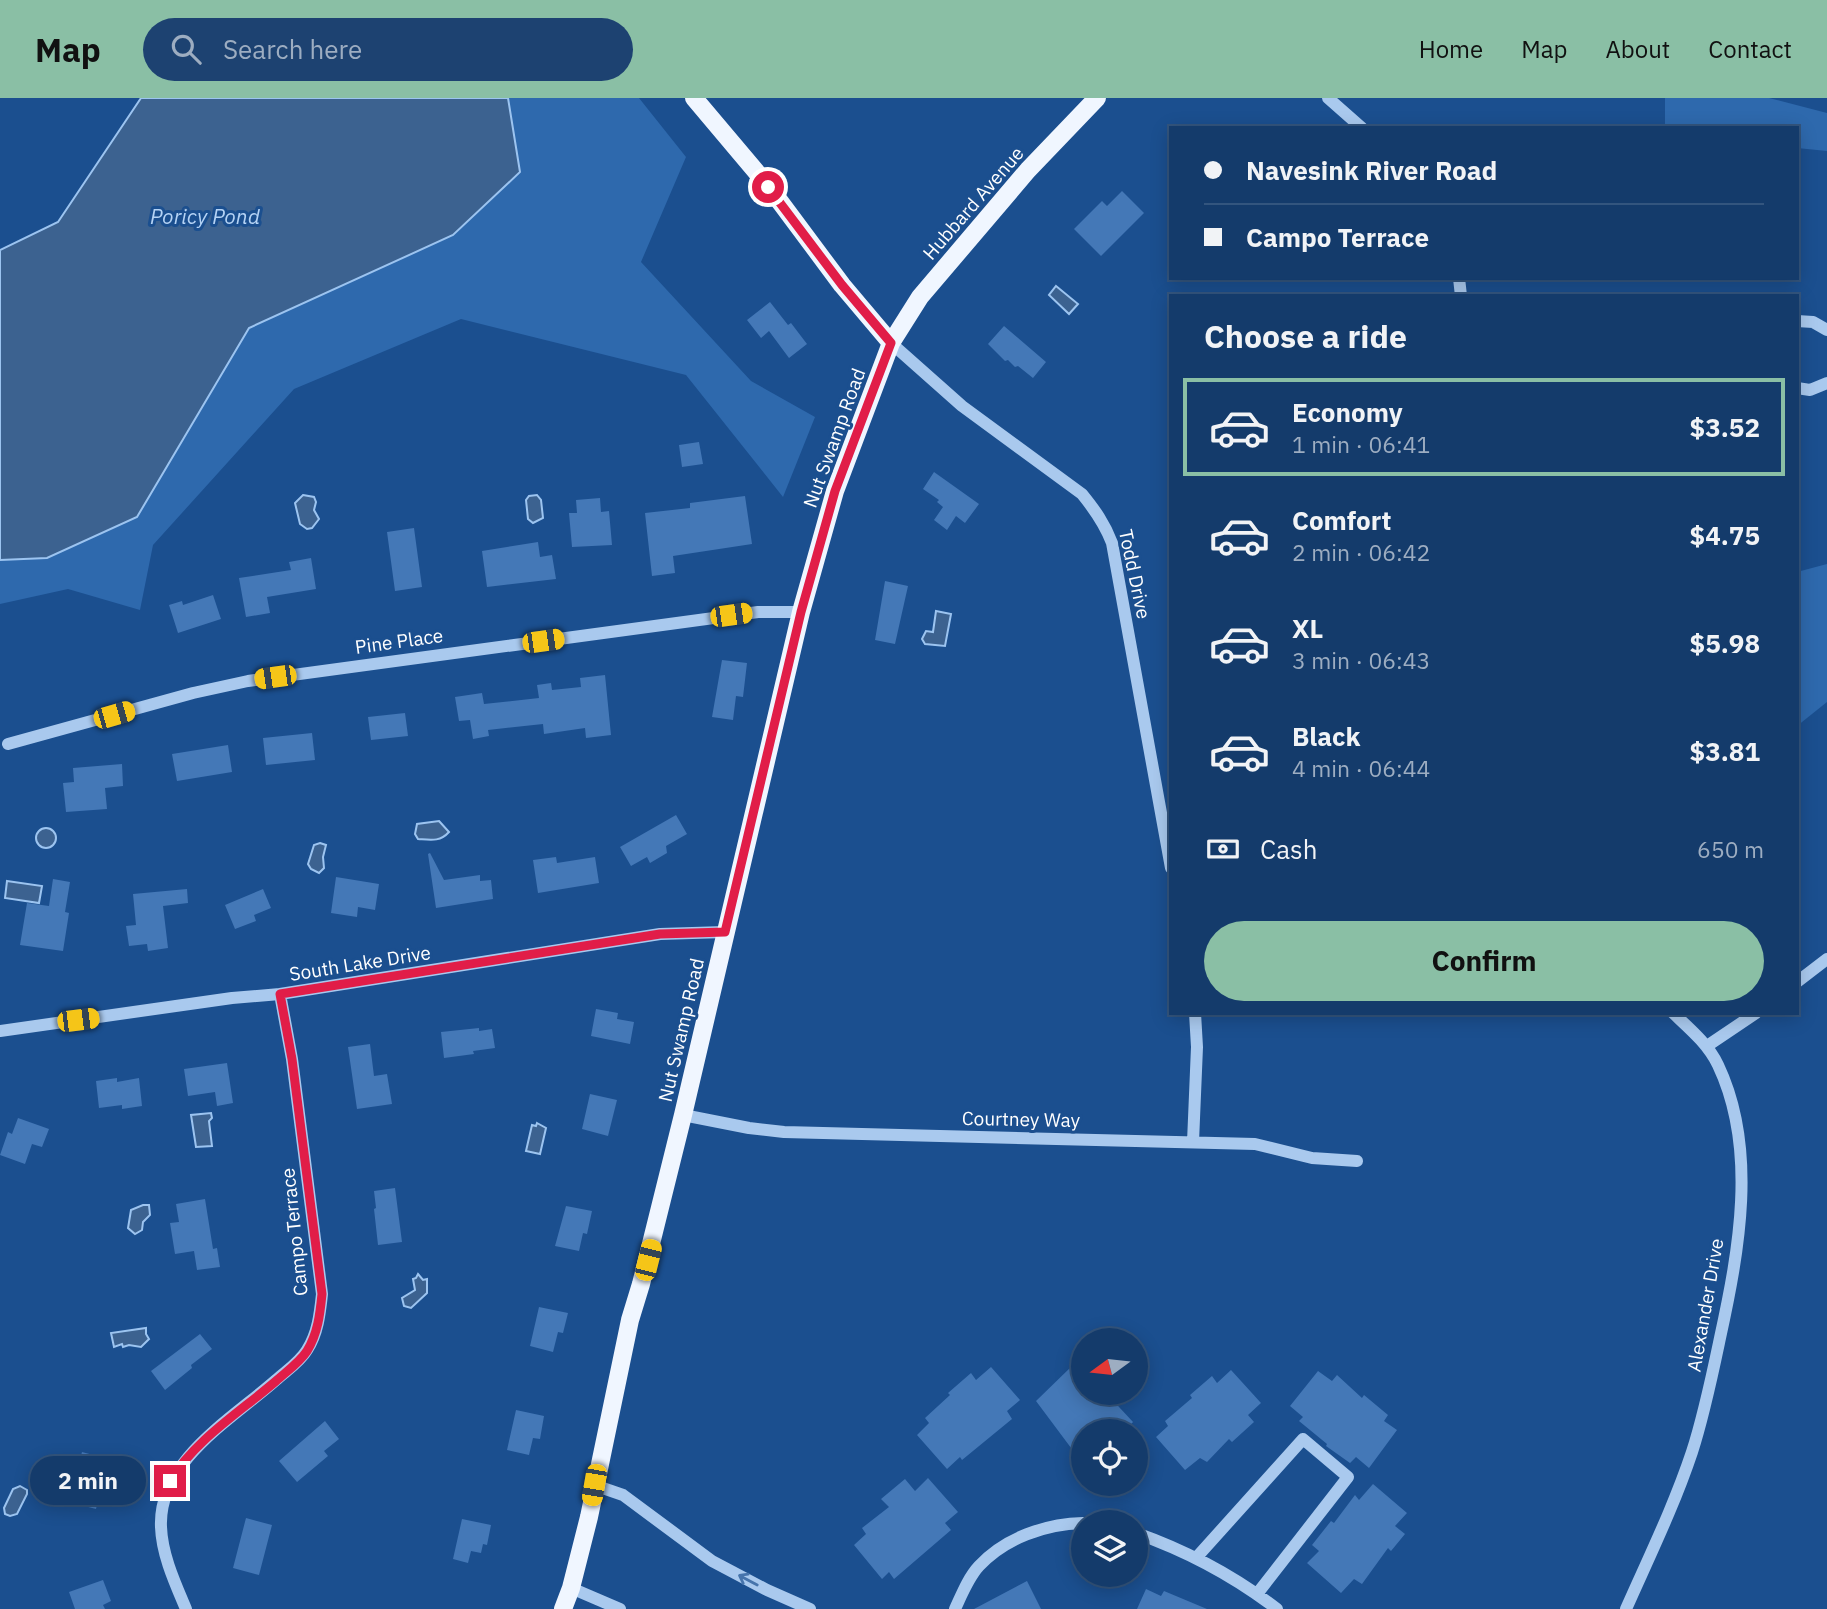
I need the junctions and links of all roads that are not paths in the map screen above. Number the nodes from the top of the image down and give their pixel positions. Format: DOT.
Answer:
graph roads {
  1 [pos="694,98"];
  2 [pos="1097,98"];
  3 [pos="1328,98"];
  4 [pos="1360,126"];
  5 [pos="1799,321"];
  6 [pos="1827,330"];
  7 [pos="891,343"];
  8 [pos="1827,383"];
  9 [pos="1799,388"];
  10 [pos="801,612"];
  11 [pos="8,744"];
  12 [pos="1169,857"];
  13 [pos="725,932"];
  14 [pos="1827,959"];
  15 [pos="1799,980"];
  16 [pos="280,994"];
  17 [pos="1195,1015"];
  18 [pos="1675,1015"];
  19 [pos="1753,1015"];
  20 [pos="0,1031"];
  21 [pos="1707,1046"];
  22 [pos="683,1115"];
  23 [pos="1193,1142"];
  24 [pos="1357,1161"];
  25 [pos="594,1485"];
  26 [pos="1071,1525"];
  27 [pos="1148,1538"];
  28 [pos="1196,1558"];
  29 [pos="571,1588"];
  30 [pos="1256,1594"];
  31 [pos="186,1609"];
  32 [pos="563,1609"];
  33 [pos="620,1609"];
  34 [pos="810,1609"];
  35 [pos="955,1609"];
  36 [pos="1277,1609"];
  37 [pos="1626,1609"];
  1 -- 7 [label="main road"];
  2 -- 7 [label="main road, Hubbard Avenue"];
  3 -- 4 [label="street"];
  5 -- 6 [label="street"];
  7 -- 10 [label="main road, Nut Swamp Road"];
  7 -- 12 [label="street, Todd Drive"];
  8 -- 9 [label="street"];
  10 -- 11 [label="street, Pine Place"];
  10 -- 13 [label="main road, Nut Swamp Road"];
  13 -- 16 [label="street, South Lake Drive"];
  13 -- 22 [label="main road, Nut Swamp Road"];
  14 -- 15 [label="street"];
  16 -- 20 [label="street, South Lake Drive"];
  16 -- 31 [label="street, Campo Terrace"];
  17 -- 23 [label="street"];
  18 -- 21 [label="street, Alexander Drive"];
  19 -- 21 [label="street"];
  21 -- 37 [label="street, Alexander Drive"];
  22 -- 23 [label="street, Courtney Way"];
  22 -- 25 [label="main road, Nut Swamp Road"];
  23 -- 24 [label="street, Courtney Way"];
  25 -- 29 [label="main road, Nut Swamp Road"];
  34 -- 25 [label="street, one-way"];
  26 -- 35 [label="street"];
  27 -- 28 [label="street"];
  28 -- 30 [label="street"];
  28 -- 30 [label="street"];
  29 -- 32 [label="main road, Nut Swamp Road"];
  29 -- 33 [label="street"];
  30 -- 36 [label="street"];
}
